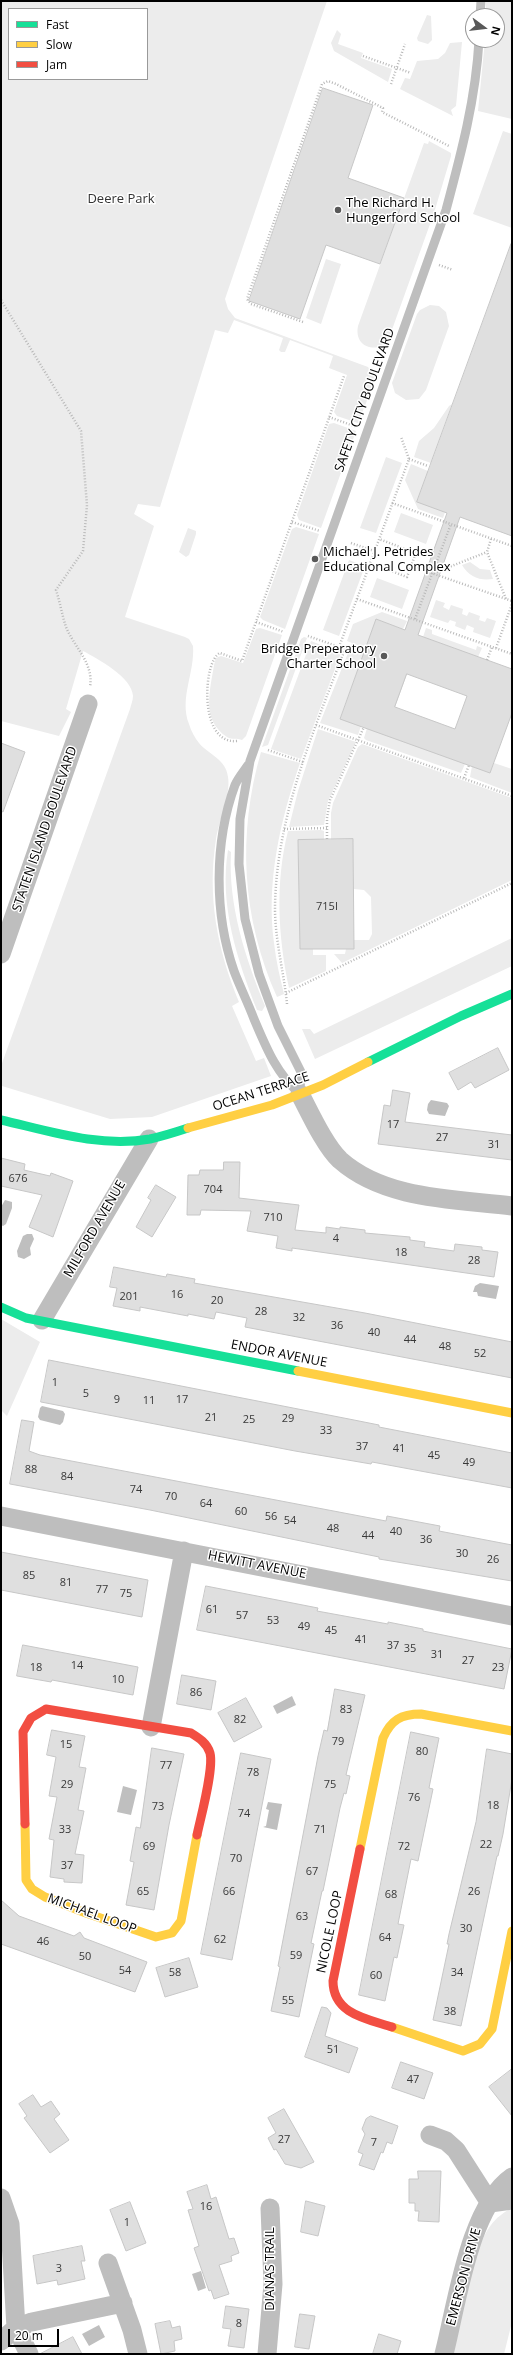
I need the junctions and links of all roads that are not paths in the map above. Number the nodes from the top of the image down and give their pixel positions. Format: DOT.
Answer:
graph roads {
  1 [pos="479,48"];
  2 [pos="88,704"];
  3 [pos="250,761"];
  4 [pos="6,920"];
  5 [pos="1,954"];
  6 [pos="512,994"];
  7 [pos="300,1094"];
  8 [pos="1,1120"];
  9 [pos="149,1139"];
  10 [pos="512,1206"];
  11 [pos="1,1307"];
  12 [pos="42,1320"];
  13 [pos="512,1413"];
  14 [pos="1,1516"];
  15 [pos="184,1551"];
  16 [pos="512,1616"];
  17 [pos="151,1726"];
  18 [pos="512,1731"];
  19 [pos="512,1931"];
  20 [pos="430,2135"];
  21 [pos="512,2177"];
  22 [pos="1,2198"];
  23 [pos="512,2200"];
  24 [pos="490,2203"];
  25 [pos="270,2208"];
  26 [pos="108,2263"];
  27 [pos="123,2303"];
  28 [pos="16,2328"];
  29 [pos="1,2341"];
  30 [pos="29,2354"];
  31 [pos="138,2354"];
  32 [pos="267,2354"];
  33 [pos="444,2354"];
  1 -- 3 [label="lane, SAFETY CITY BOULEVARD"];
  2 -- 4 [label="street, STATEN ISLAND BOULEVARD"];
  3 -- 7 [label="lane, SAFETY CITY BOULEVARD"];
  3 -- 7 [label="lane, SAFETY CITY BOULEVARD"];
  4 -- 5 [label="street, STATEN ISLAND BOULEVARD"];
  6 -- 7 [label="street, OCEAN TERRACE"];
  7 -- 9 [label="street, OCEAN TERRACE"];
  7 -- 10 [label="street"];
  8 -- 9 [label="street, OCEAN TERRACE"];
  9 -- 12 [label="street, MILFORD AVENUE"];
  11 -- 12 [label="street"];
  12 -- 13 [label="street, ENDOR AVENUE"];
  14 -- 15 [label="street, HEWITT AVENUE"];
  15 -- 16 [label="street, HEWITT AVENUE"];
  15 -- 17 [label="street"];
  17 -- 17 [label="street, MICHAEL LOOP"];
  18 -- 19 [label="street, NICOLE LOOP"];
  20 -- 24 [label="street"];
  21 -- 24 [label="street, EMERSON DRIVE"];
  22 -- 28 [label="street"];
  23 -- 24 [label="street"];
  24 -- 33 [label="street, EMERSON DRIVE"];
  25 -- 32 [label="street, DIANAS TRAIL"];
  26 -- 27 [label="street"];
  27 -- 28 [label="street"];
  27 -- 31 [label="street"];
  28 -- 29 [label="street"];
  28 -- 30 [label="street"];
}
